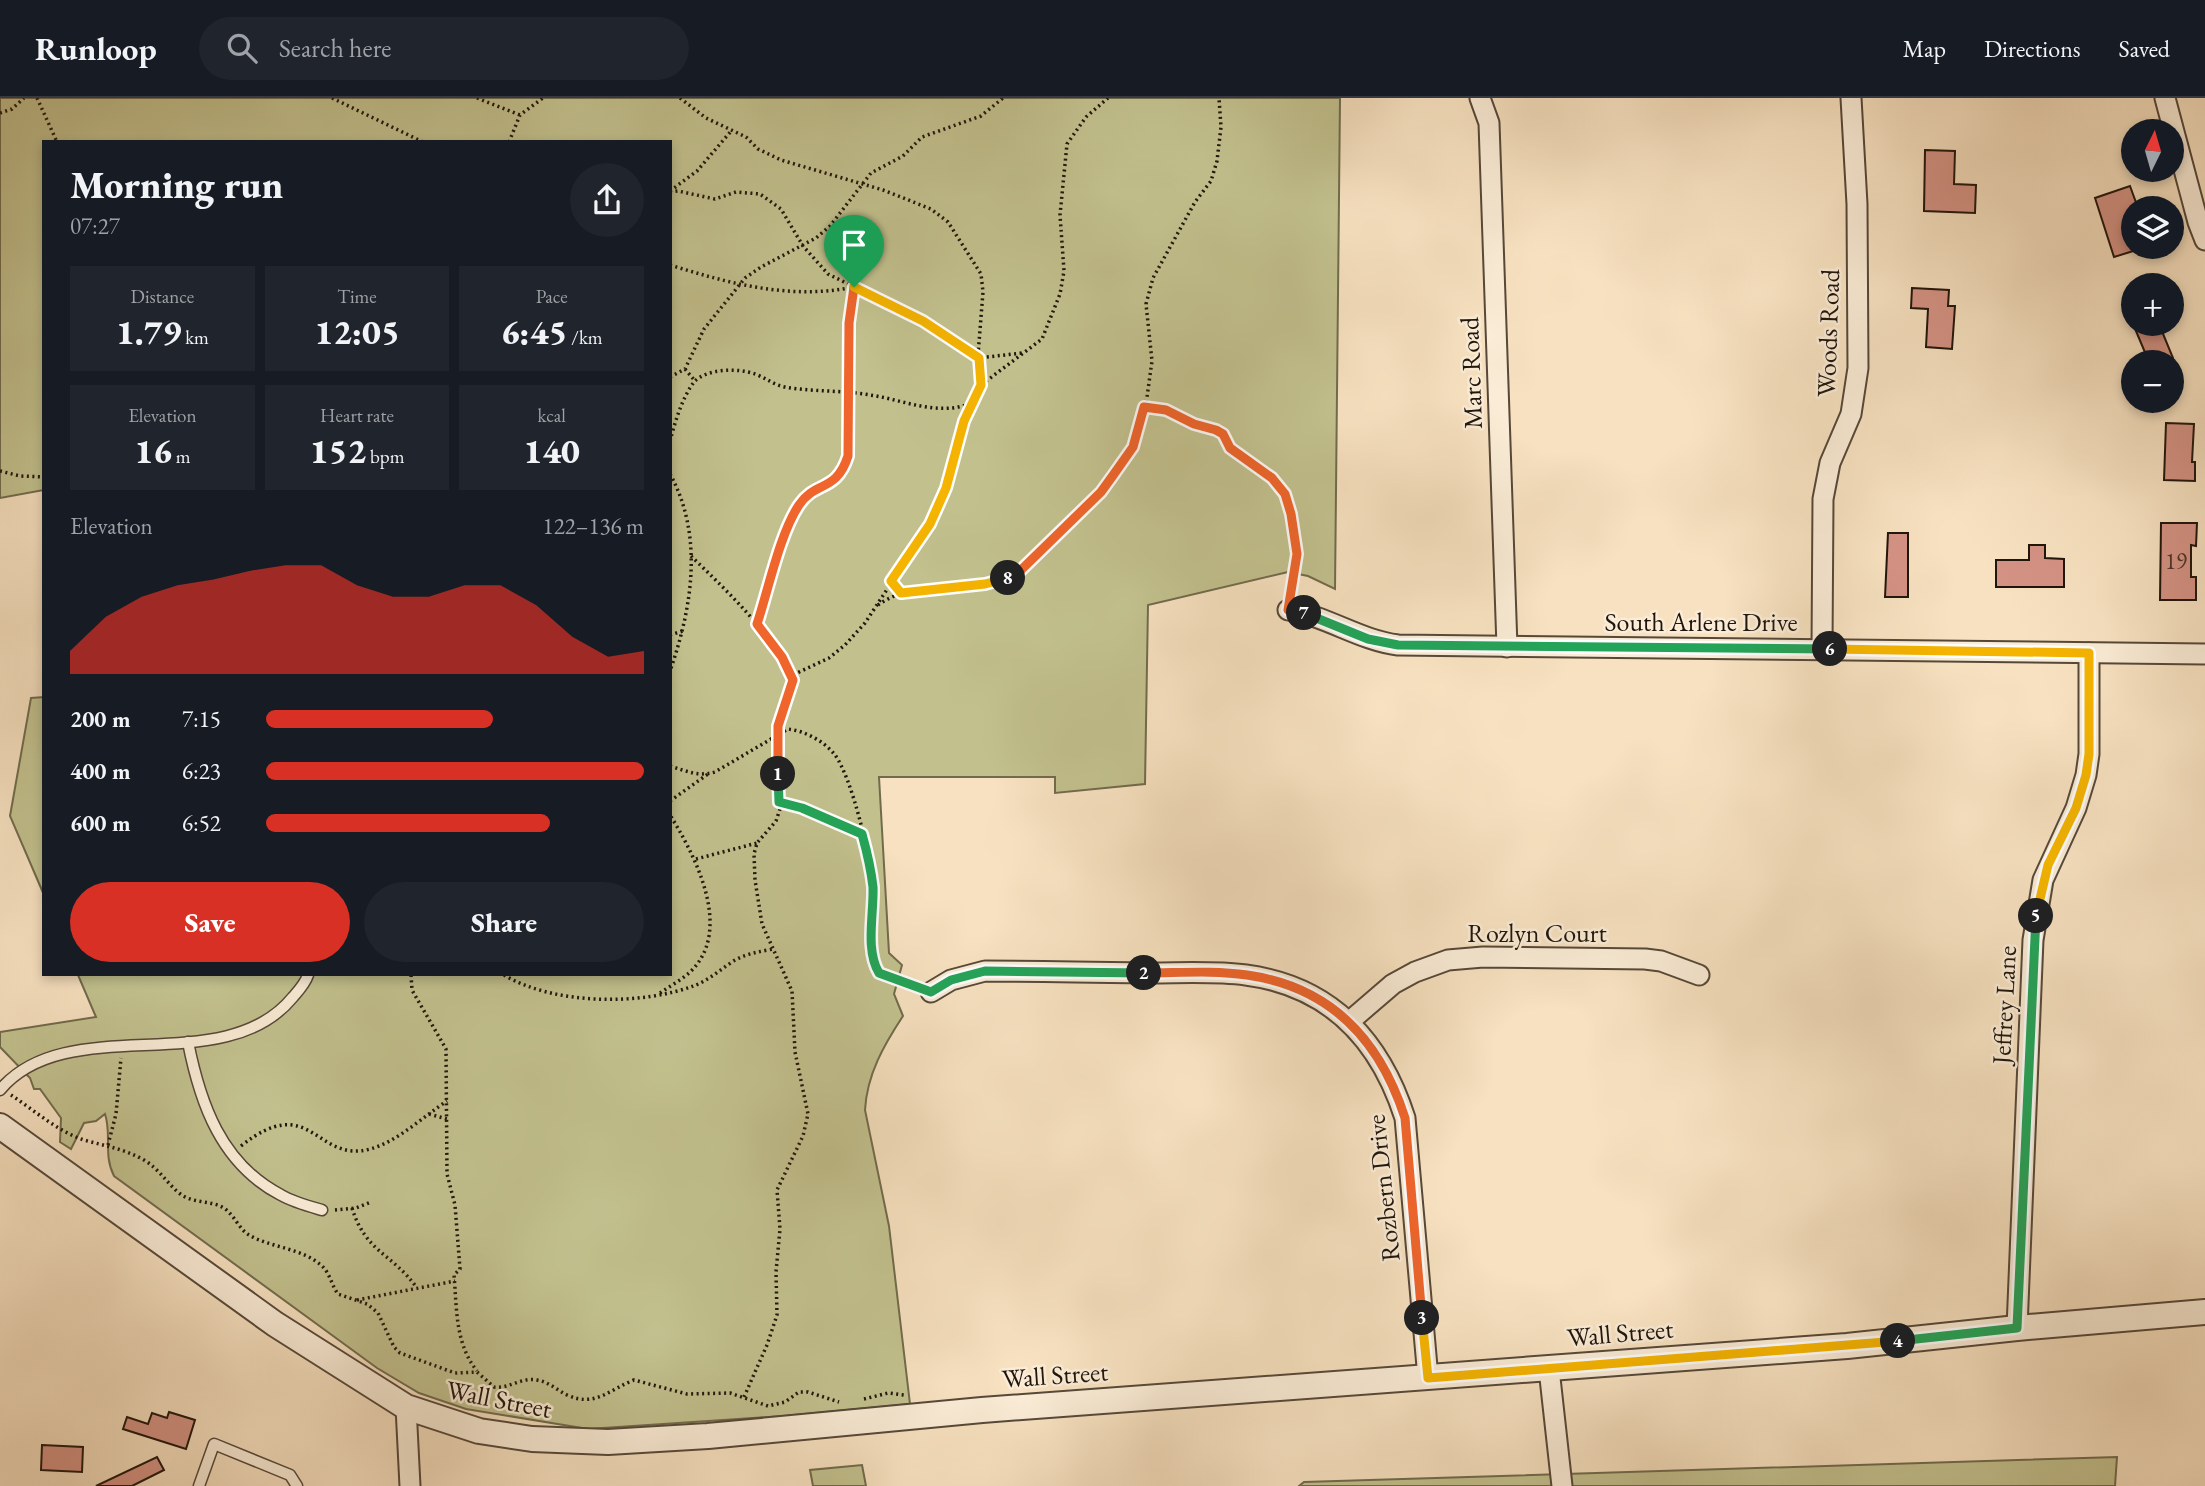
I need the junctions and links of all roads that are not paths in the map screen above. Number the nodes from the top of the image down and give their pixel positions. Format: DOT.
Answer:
graph roads {
  1 [pos="1480,98"];
  2 [pos="1850,98"];
  3 [pos="2165,98"];
  4 [pos="2205,240"];
  5 [pos="1288,610"];
  6 [pos="1507,647"];
  7 [pos="1822,649"];
  8 [pos="2089,653"];
  9 [pos="2205,654"];
  10 [pos="1699,975"];
  11 [pos="308,976"];
  12 [pos="931,992"];
  13 [pos="1350,1021"];
  14 [pos="188,1042"];
  15 [pos="5,1092"];
  16 [pos="0,1126"];
  17 [pos="322,1210"];
  18 [pos="2205,1312"];
  19 [pos="2017,1328"];
  20 [pos="1549,1369"];
  21 [pos="1428,1378"];
  22 [pos="406,1407"];
  23 [pos="199,1486"];
  24 [pos="297,1486"];
  25 [pos="410,1486"];
  26 [pos="1562,1486"];
  1 -- 6 [label="street, Marc Road"];
  2 -- 7 [label="street, Woods Road"];
  3 -- 4 [label="street"];
  5 -- 6 [label="street, South Arlene Drive"];
  6 -- 7 [label="street, South Arlene Drive"];
  7 -- 8 [label="street, South Arlene Drive"];
  8 -- 9 [label="street, South Arlene Drive"];
  8 -- 19 [label="street, Jeffrey Lane"];
  10 -- 13 [label="street, Rozlyn Court"];
  11 -- 14 [label="lane"];
  12 -- 13 [label="street, Rozbern Drive"];
  13 -- 21 [label="street, Rozbern Drive"];
  14 -- 15 [label="lane"];
  14 -- 17 [label="lane"];
  16 -- 22 [label="street, Wall Street"];
  18 -- 19 [label="street, Wall Street"];
  19 -- 20 [label="street, Wall Street"];
  20 -- 21 [label="street, Wall Street"];
  20 -- 26 [label="street"];
  21 -- 22 [label="street, Wall Street"];
  22 -- 25 [label="street"];
  23 -- 24 [label="lane"];
}
